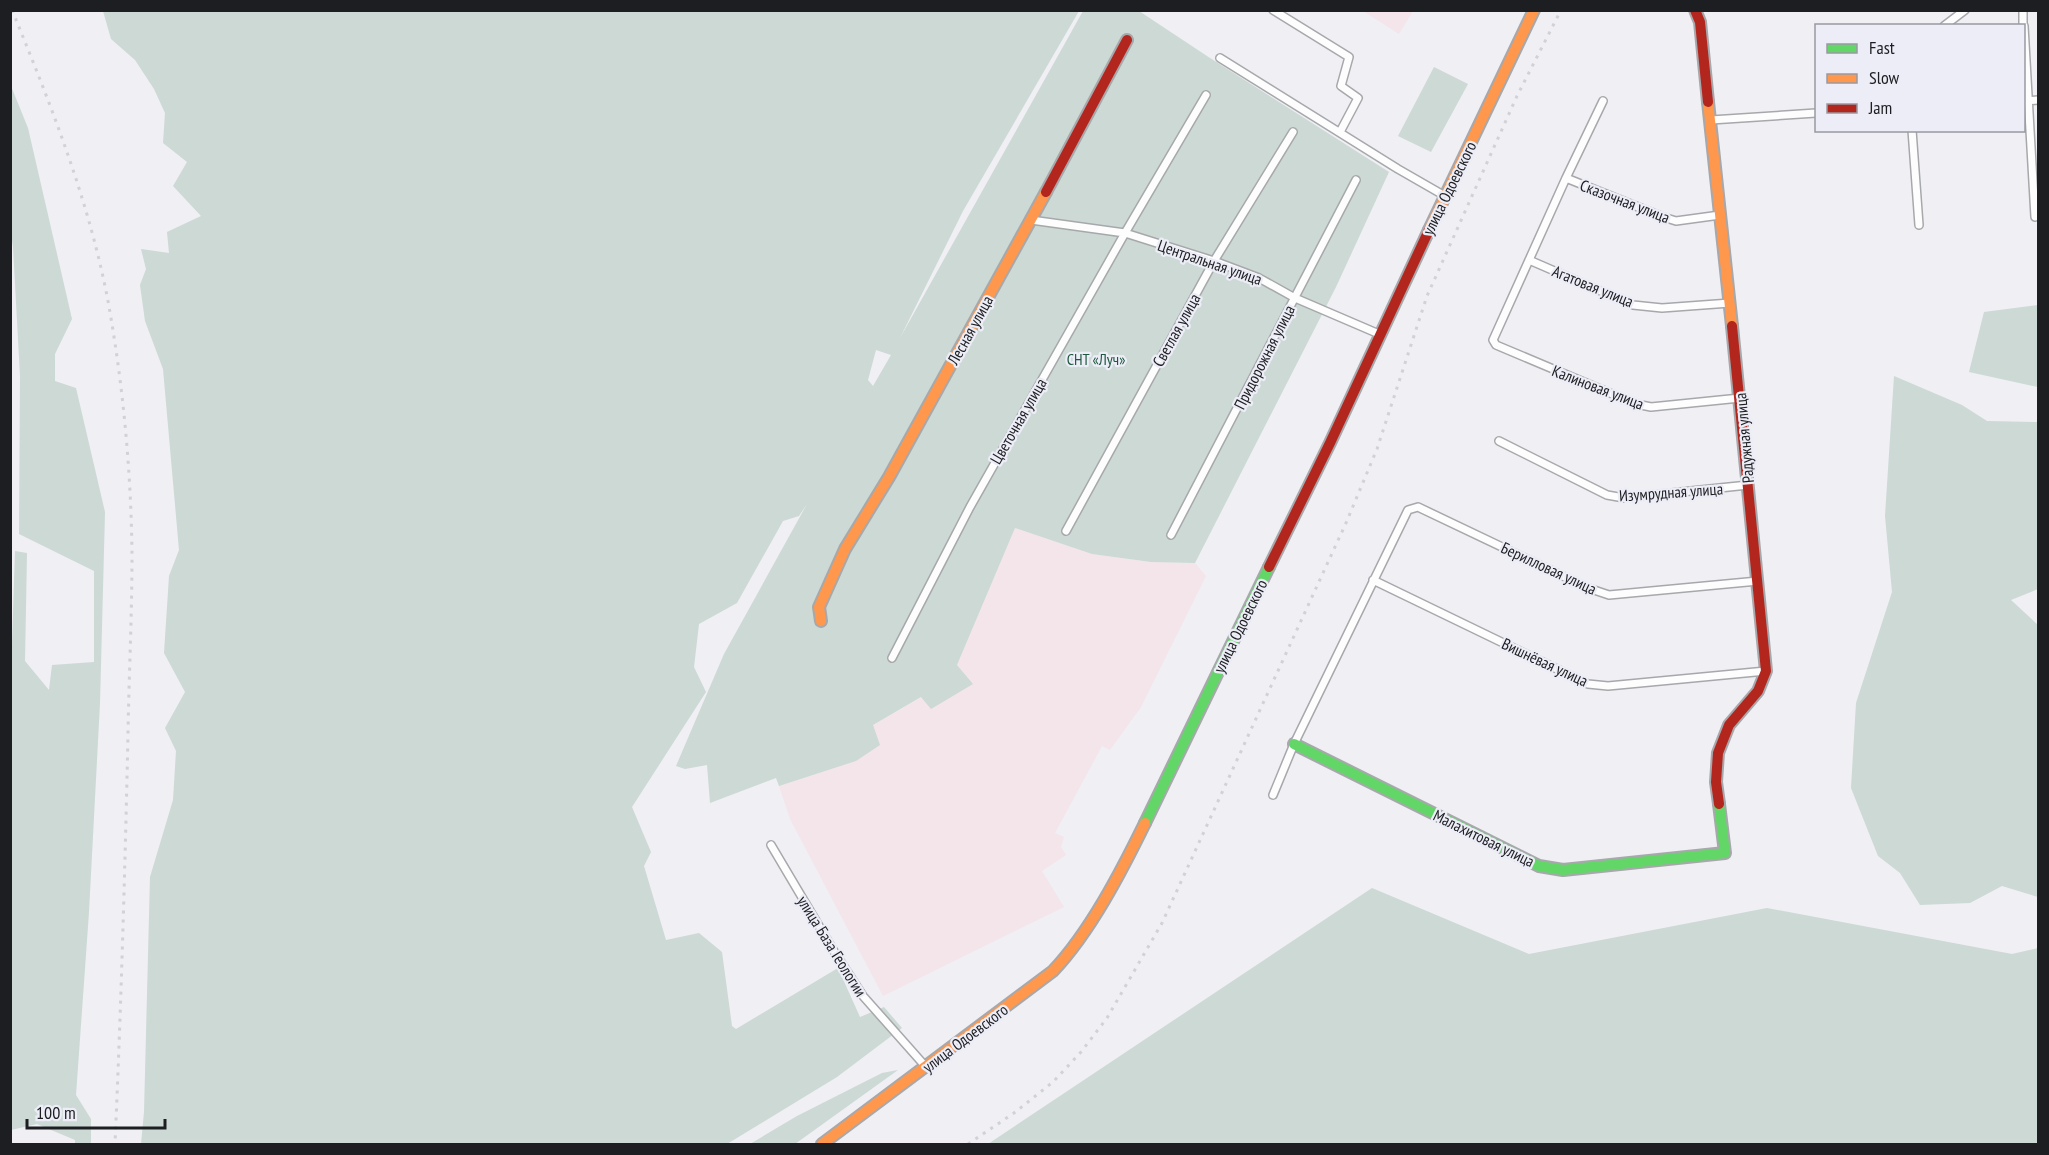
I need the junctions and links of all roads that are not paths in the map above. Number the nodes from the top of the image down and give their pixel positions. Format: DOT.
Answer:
graph roads {
  1 [pos="1273,10"];
  2 [pos="1534,10"];
  3 [pos="1695,10"];
  4 [pos="1965,10"];
  5 [pos="1947,24"];
  6 [pos="1126,40"];
  7 [pos="1220,58"];
  8 [pos="2025,64"];
  9 [pos="1206,95"];
  10 [pos="2038,100"];
  11 [pos="1603,101"];
  12 [pos="2026,101"];
  13 [pos="1815,113"];
  14 [pos="1711,120"];
  15 [pos="1293,132"];
  16 [pos="1340,132"];
  17 [pos="1912,132"];
  18 [pos="1566,178"];
  19 [pos="1356,180"];
  20 [pos="1445,196"];
  21 [pos="1720,215"];
  22 [pos="2035,217"];
  23 [pos="1031,220"];
  24 [pos="1918,225"];
  25 [pos="1125,234"];
  26 [pos="1529,260"];
  27 [pos="1214,261"];
  28 [pos="1294,298"];
  29 [pos="1730,303"];
  30 [pos="1379,334"];
  31 [pos="1740,398"];
  32 [pos="1499,441"];
  33 [pos="1748,485"];
  34 [pos="1066,531"];
  35 [pos="1171,535"];
  36 [pos="1373,580"];
  37 [pos="1758,581"];
  38 [pos="821,621"];
  39 [pos="892,658"];
  40 [pos="1766,671"];
  41 [pos="1294,744"];
  42 [pos="1273,795"];
  43 [pos="771,845"];
  44 [pos="926,1067"];
  45 [pos="822,1144"];
  1 -- 16 [label="street"];
  2 -- 20 [label="street, улица Одоевского"];
  3 -- 14 [label="street, Радужная улица"];
  4 -- 5 [label="street"];
  6 -- 23 [label="street, Лесная улица"];
  7 -- 16 [label="street"];
  8 -- 12 [label="street"];
  9 -- 25 [label="street, Цветочная улица"];
  10 -- 12 [label="street"];
  11 -- 18 [label="street"];
  12 -- 22 [label="street"];
  13 -- 14 [label="street"];
  14 -- 21 [label="street, Радужная улица"];
  15 -- 27 [label="street, Светлая улица"];
  16 -- 20 [label="street"];
  17 -- 24 [label="street"];
  18 -- 21 [label="street, Сказочная улица"];
  18 -- 26 [label="street"];
  19 -- 28 [label="street, Придорожная улица"];
  20 -- 30 [label="street, улица Одоевского"];
  21 -- 29 [label="street, Радужная улица"];
  23 -- 25 [label="street, Центральная улица"];
  23 -- 38 [label="street, Лесная улица"];
  25 -- 27 [label="street, Центральная улица"];
  25 -- 39 [label="street, Цветочная улица"];
  26 -- 29 [label="street, Агатовая улица"];
  26 -- 31 [label="street, Калиновая улица"];
  27 -- 28 [label="street, Центральная улица"];
  27 -- 34 [label="street, Светлая улица"];
  28 -- 30 [label="street, Центральная улица"];
  28 -- 35 [label="street, Придорожная улица"];
  29 -- 31 [label="street, Радужная улица"];
  30 -- 44 [label="street, улица Одоевского"];
  31 -- 33 [label="street, Радужная улица"];
  32 -- 33 [label="street, Изумрудная улица"];
  33 -- 37 [label="street, Радужная улица"];
  36 -- 37 [label="street, Берилловая улица"];
  36 -- 40 [label="street, Вишнёвая улица"];
  36 -- 41 [label="street"];
  37 -- 40 [label="street, Радужная улица"];
  40 -- 41 [label="street, Малахитовая улица"];
  41 -- 42 [label="street"];
  43 -- 44 [label="street, улица База Геологии"];
  44 -- 45 [label="street, улица Одоевского"];
}
